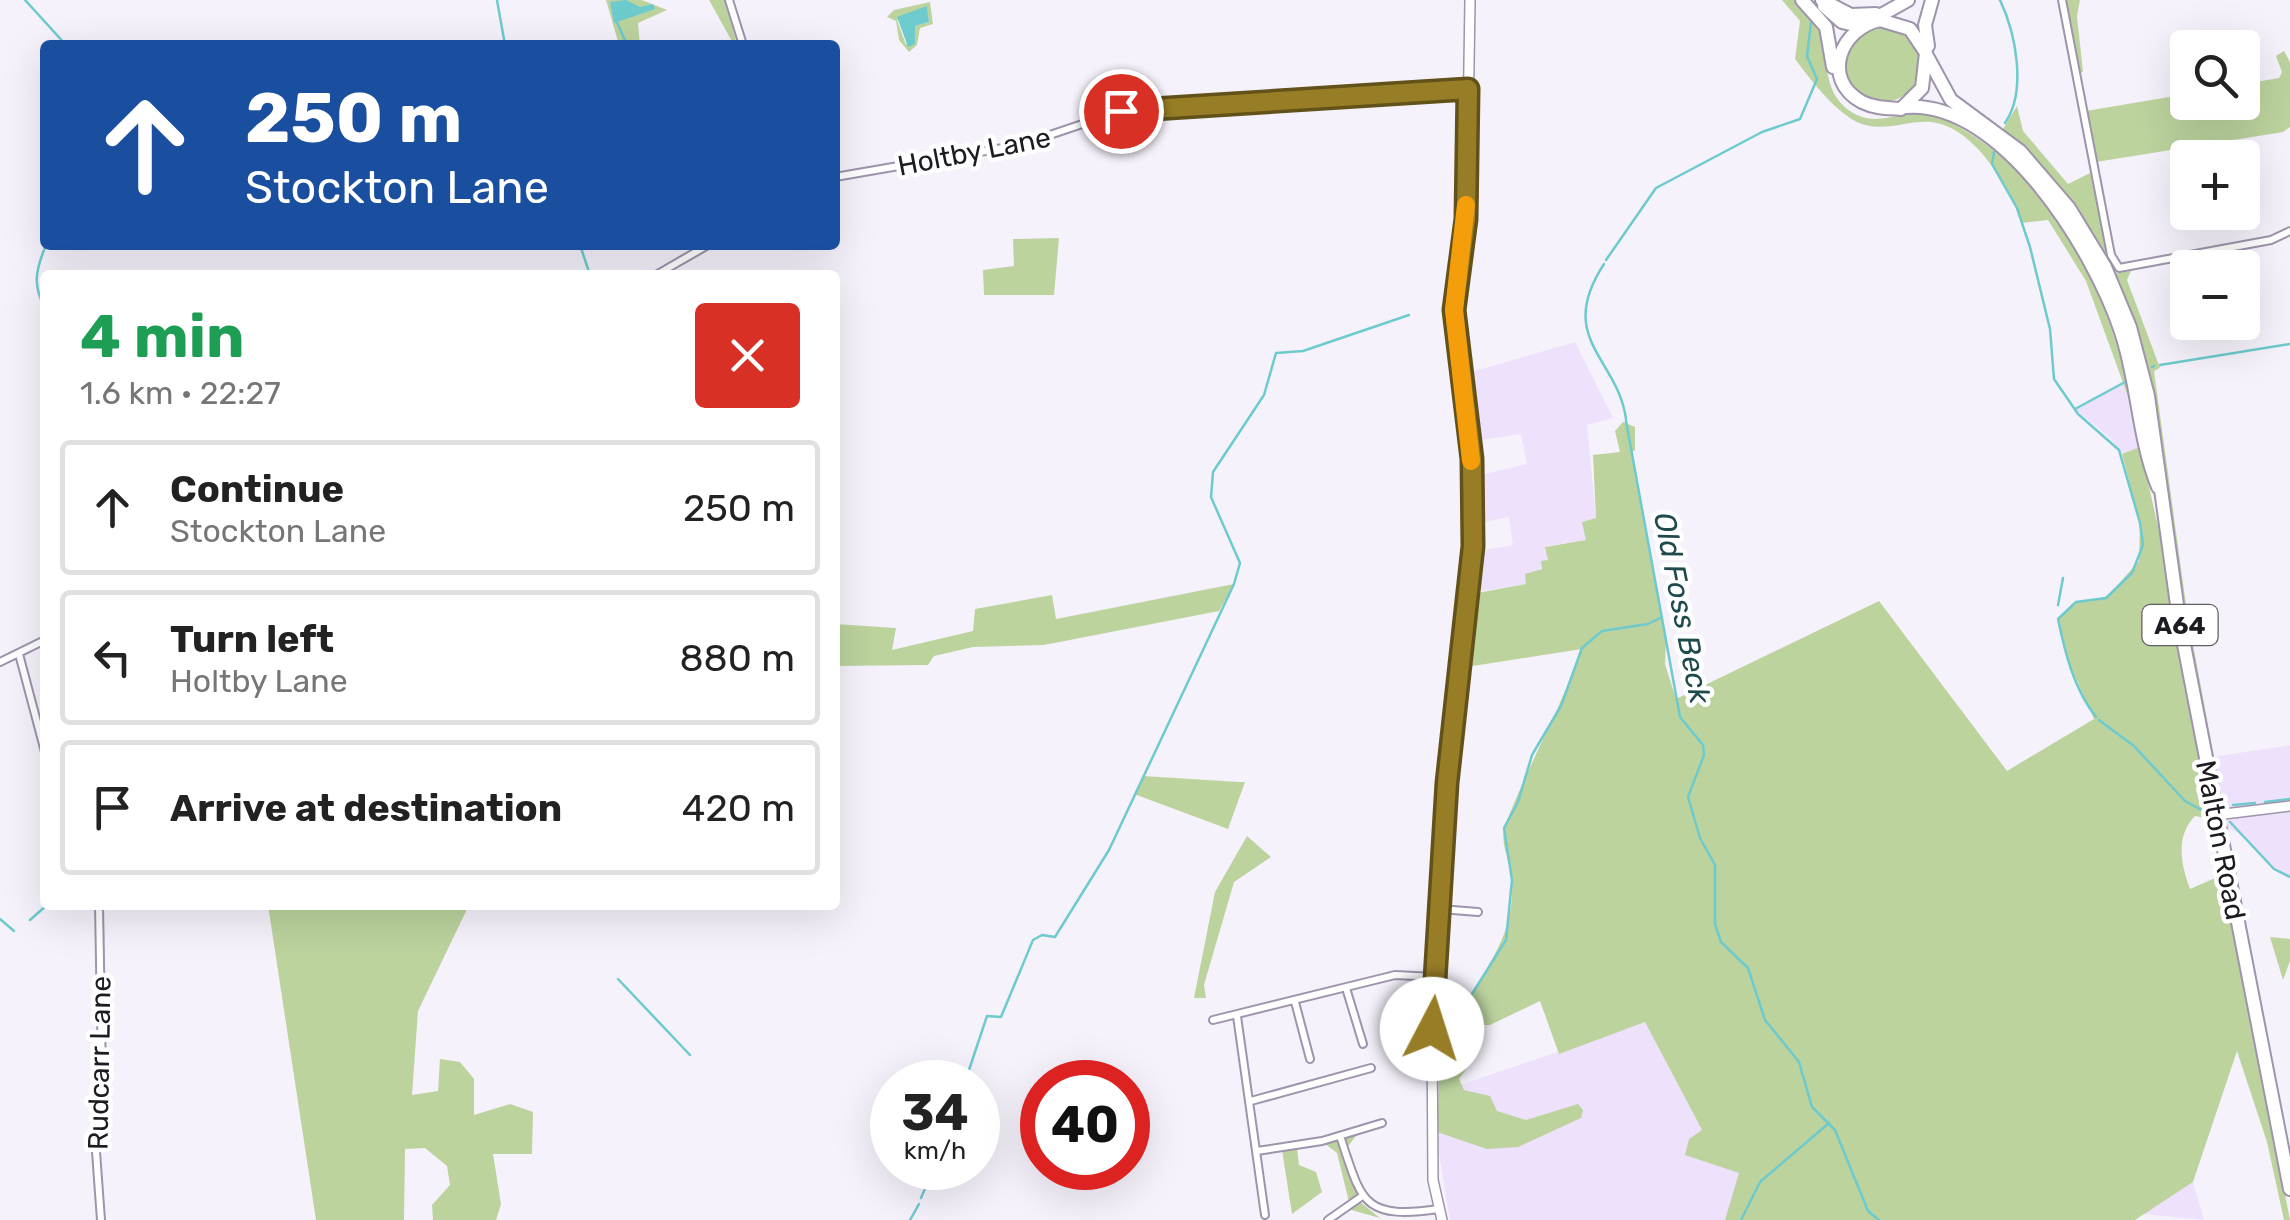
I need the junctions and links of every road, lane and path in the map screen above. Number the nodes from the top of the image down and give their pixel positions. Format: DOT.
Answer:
graph roads {
  1 [pos="729,0"];
  2 [pos="1470,0"];
  3 [pos="1802,0"];
  4 [pos="1820,0"];
  5 [pos="1908,0"];
  6 [pos="1930,0"];
  7 [pos="2062,0"];
  8 [pos="1884,12"];
  9 [pos="1864,24"];
  10 [pos="1918,38"];
  11 [pos="741,40"];
  12 [pos="1930,62"];
  13 [pos="1468,89"];
  14 [pos="1904,108"];
  15 [pos="840,177"];
  16 [pos="2290,231"];
  17 [pos="699,250"];
  18 [pos="2107,269"];
  19 [pos="665,270"];
  20 [pos="40,643"];
  21 [pos="19,654"];
  22 [pos="0,662"];
  23 [pos="40,733"];
  24 [pos="2290,806"];
  25 [pos="2216,815"];
  26 [pos="1440,908"];
  27 [pos="98,910"];
  28 [pos="1478,912"];
  29 [pos="1436,977"];
  30 [pos="1346,988"];
  31 [pos="1295,1002"];
  32 [pos="1237,1016"];
  33 [pos="1213,1020"];
  34 [pos="1363,1044"];
  35 [pos="1310,1060"];
  36 [pos="1371,1068"];
  37 [pos="1252,1101"];
  38 [pos="1382,1123"];
  39 [pos="1340,1136"];
  40 [pos="1257,1151"];
  41 [pos="2290,1190"];
  42 [pos="1361,1197"];
  43 [pos="1265,1214"];
  44 [pos="1440,1214"];
  45 [pos="101,1220"];
  46 [pos="1328,1220"];
  1 -- 11 [label="street"];
  2 -- 13 [label="street"];
  3 -- 14 [label="highway, A64"];
  4 -- 8 [label="highway"];
  4 -- 9 [label="highway"];
  5 -- 8 [label="highway"];
  6 -- 10 [label="highway"];
  6 -- 12 [label="highway"];
  7 -- 18 [label="street, Malton Road"];
  8 -- 9 [label="highway"];
  9 -- 10 [label="highway"];
  9 -- 14 [label="highway"];
  10 -- 12 [label="highway"];
  12 -- 14 [label="highway"];
  12 -- 18 [label="highway, A64"];
  13 -- 15 [label="street, Holtby Lane"];
  13 -- 26 [label="street"];
  14 -- 18 [label="highway, A64"];
  16 -- 18 [label="street"];
  17 -- 19 [label="street"];
  18 -- 25 [label="highway, Malton Road / A64"];
  20 -- 21 [label="street"];
  21 -- 22 [label="street"];
  21 -- 23 [label="street"];
  24 -- 25 [label="street"];
  25 -- 41 [label="highway, Malton Road / A64"];
  26 -- 28 [label="street"];
  26 -- 29 [label="street"];
  27 -- 45 [label="street, Rudcarr Lane"];
  29 -- 30 [label="street"];
  29 -- 44 [label="street"];
  30 -- 31 [label="street"];
  30 -- 34 [label="street"];
  31 -- 32 [label="street"];
  31 -- 35 [label="street"];
  32 -- 33 [label="street"];
  32 -- 37 [label="street"];
  36 -- 37 [label="street"];
  37 -- 40 [label="street"];
  38 -- 39 [label="street"];
  39 -- 40 [label="street"];
  39 -- 42 [label="street"];
  40 -- 43 [label="street"];
  42 -- 44 [label="street"];
  42 -- 46 [label="street"];
}
